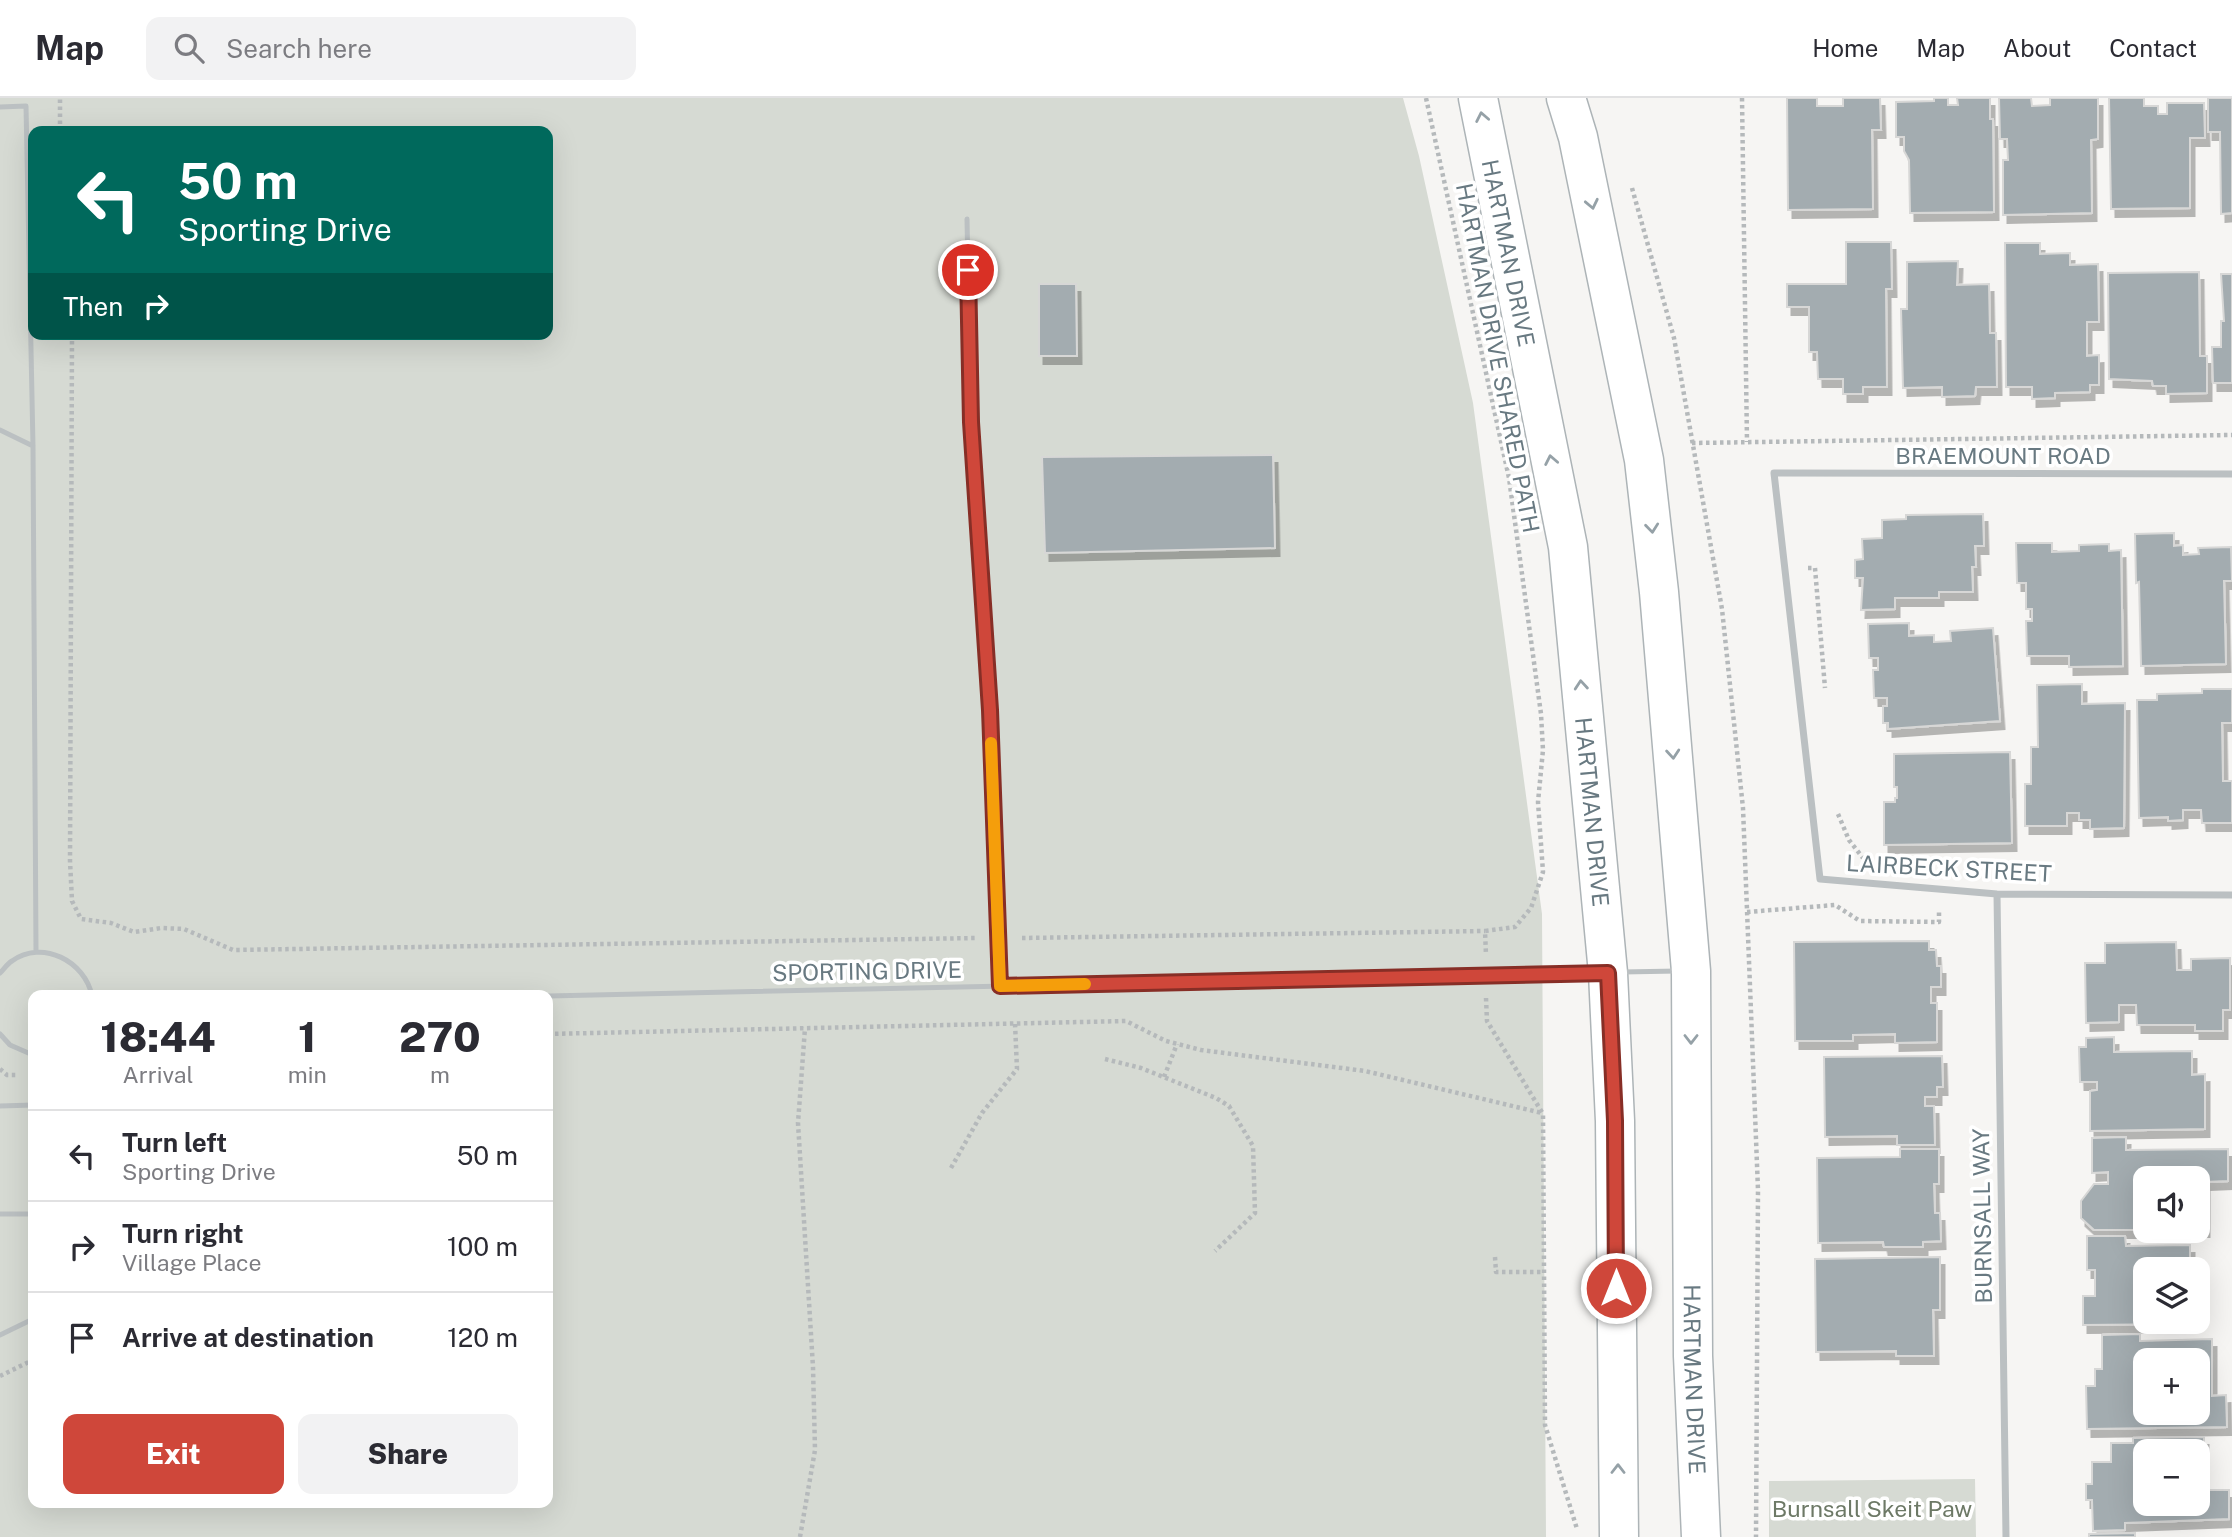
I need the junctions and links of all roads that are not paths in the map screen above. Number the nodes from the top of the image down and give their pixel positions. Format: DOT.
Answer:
graph roads {
  1 [pos="1478,98"];
  2 [pos="1566,98"];
  3 [pos="0,107"];
  4 [pos="28,203"];
  5 [pos="967,219"];
  6 [pos="31,340"];
  7 [pos="0,430"];
  8 [pos="33,446"];
  9 [pos="1774,473"];
  10 [pos="2232,474"];
  11 [pos="1997,894"];
  12 [pos="2232,895"];
  13 [pos="36,952"];
  14 [pos="1691,971"];
  15 [pos="0,973"];
  16 [pos="1608,973"];
  17 [pos="1000,986"];
  18 [pos="89,990"];
  19 [pos="553,996"];
  20 [pos="0,1034"];
  21 [pos="28,1053"];
  22 [pos="28,1105"];
  23 [pos="0,1106"];
  24 [pos="0,1214"];
  25 [pos="28,1214"];
  26 [pos="28,1321"];
  27 [pos="0,1335"];
  28 [pos="1619,1537"];
  29 [pos="1702,1537"];
  30 [pos="2006,1537"];
  16 -- 1 [label="main road, HARTMAN DRIVE, one-way"];
  2 -- 14 [label="main road, HARTMAN DRIVE, one-way"];
  3 -- 4 [label="lane"];
  5 -- 17 [label="lane"];
  6 -- 8 [label="lane"];
  7 -- 8 [label="lane"];
  8 -- 13 [label="lane"];
  9 -- 10 [label="street, BRAEMOUNT ROAD"];
  9 -- 11 [label="street, LAIRBECK STREET"];
  11 -- 12 [label="street, LAIRBECK STREET"];
  11 -- 30 [label="street, BURNSALL WAY"];
  13 -- 15 [label="lane"];
  13 -- 18 [label="lane"];
  14 -- 16 [label="lane, SPORTING DRIVE"];
  14 -- 29 [label="main road, HARTMAN DRIVE, one-way"];
  16 -- 17 [label="lane, SPORTING DRIVE"];
  28 -- 16 [label="main road, HARTMAN DRIVE, one-way"];
  17 -- 19 [label="lane, SPORTING DRIVE"];
  20 -- 21 [label="lane"];
  22 -- 23 [label="lane"];
  24 -- 25 [label="lane"];
  26 -- 27 [label="lane"];
}
